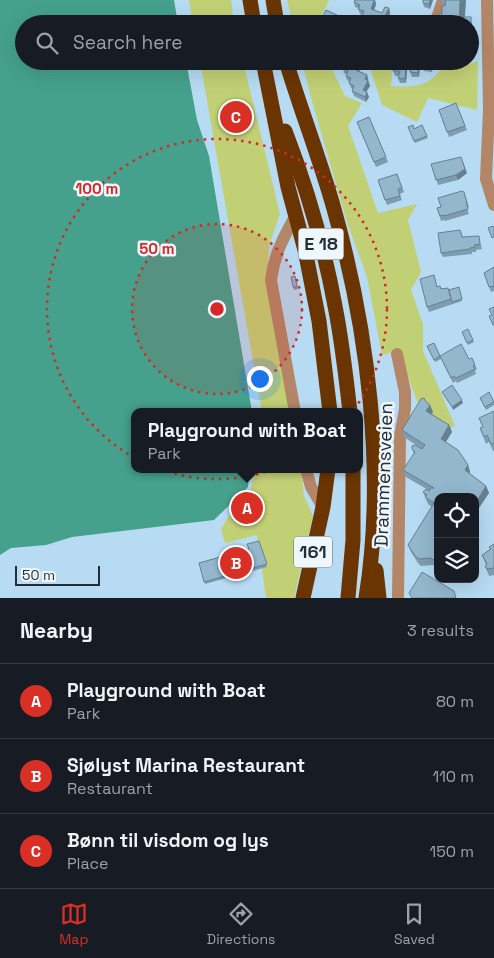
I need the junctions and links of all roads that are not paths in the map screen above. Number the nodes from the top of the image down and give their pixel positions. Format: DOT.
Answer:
graph roads {
  1 [pos="250,0"];
  2 [pos="273,0"];
  3 [pos="442,0"];
  4 [pos="488,0"];
  5 [pos="252,15"];
  6 [pos="276,15"];
  7 [pos="438,15"];
  8 [pos="265,70"];
  9 [pos="289,70"];
  10 [pos="268,83"];
  11 [pos="494,205"];
  12 [pos="296,215"];
  13 [pos="397,354"];
  14 [pos="294,408"];
  15 [pos="330,408"];
  16 [pos="349,408"];
  17 [pos="307,473"];
  18 [pos="327,473"];
  19 [pos="353,473"];
  20 [pos="323,507"];
  21 [pos="373,542"];
  22 [pos="303,598"];
  23 [pos="348,598"];
  24 [pos="366,598"];
  25 [pos="379,598"];
  26 [pos="398,598"];
  1 -- 5 [label="highway"];
  2 -- 6 [label="highway"];
  3 -- 7 [label="street"];
  4 -- 11 [label="street"];
  8 -- 10 [label="highway, E 18"];
  9 -- 21 [label="highway, E 18"];
  10 -- 12 [label="highway"];
  10 -- 16 [label="highway, E 18"];
  12 -- 14 [label="street"];
  12 -- 15 [label="highway"];
  13 -- 26 [label="street, Drammensveien"];
  17 -- 20 [label="street"];
  18 -- 20 [label="highway, 161"];
  19 -- 23 [label="highway"];
  20 -- 22 [label="highway, 161"];
  21 -- 24 [label="highway, E 18"];
  21 -- 25 [label="highway"];
}
